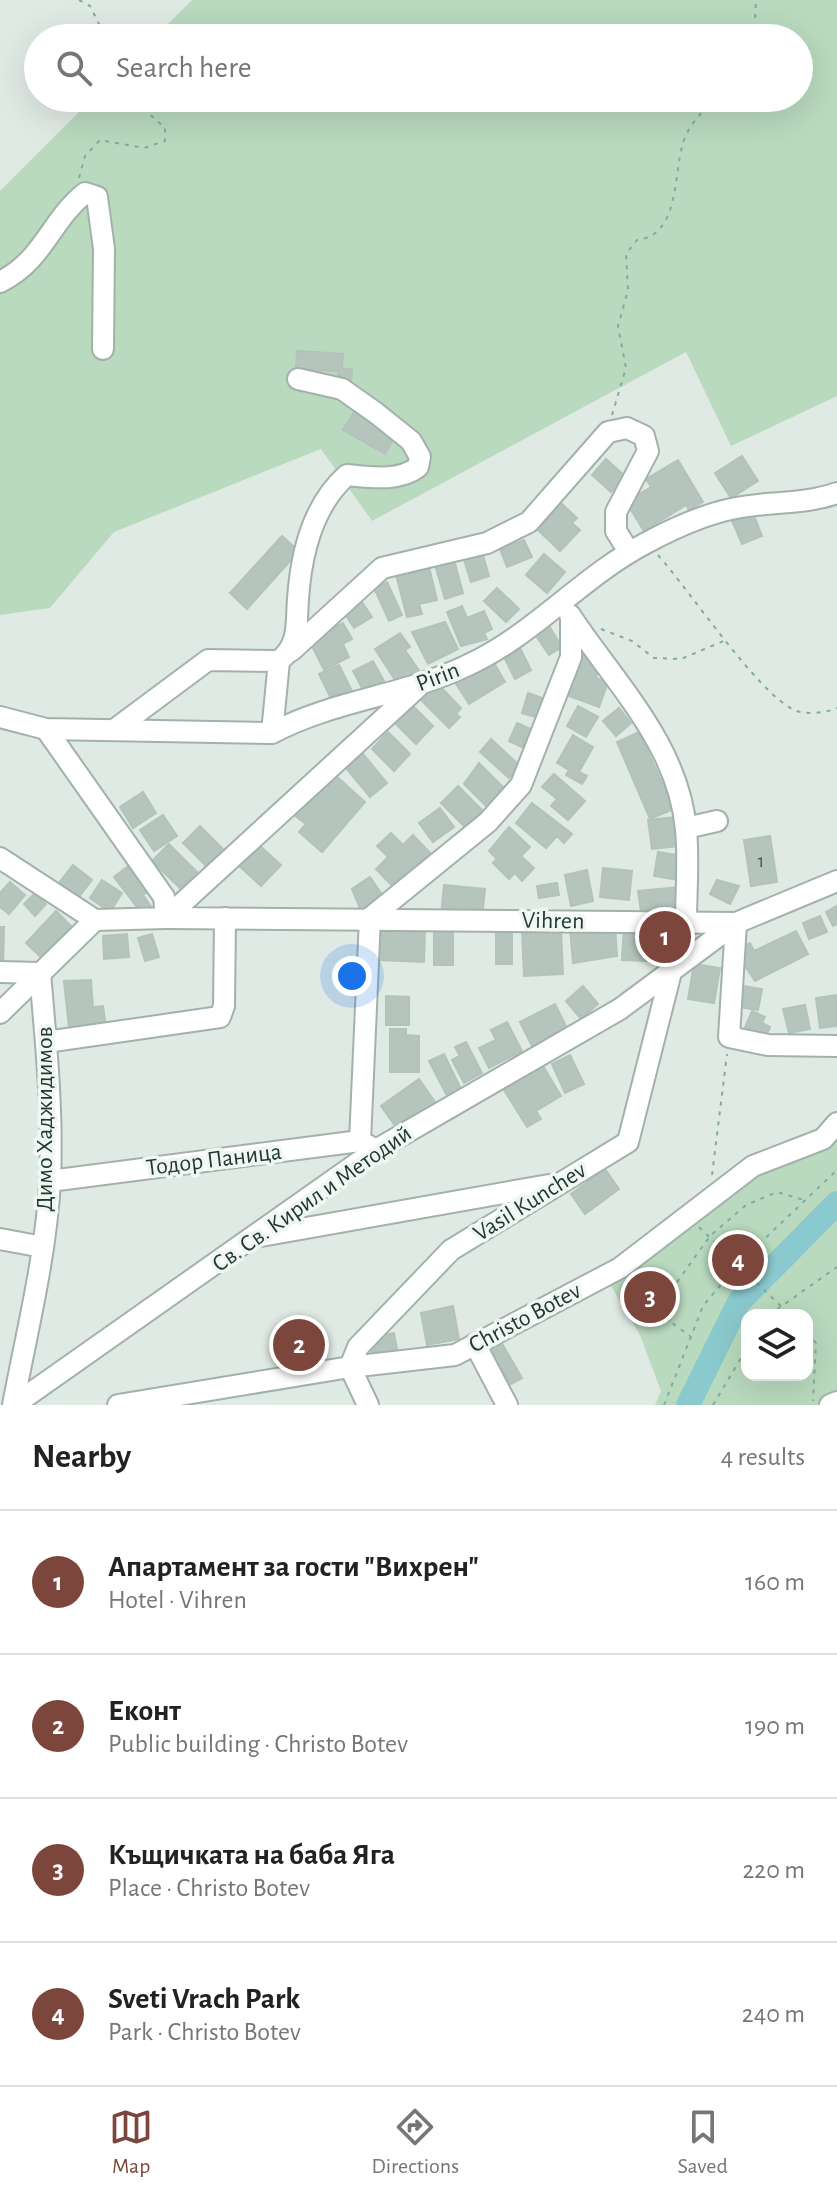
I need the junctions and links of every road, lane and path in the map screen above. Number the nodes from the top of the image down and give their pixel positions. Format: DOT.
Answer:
graph roads {
  1 [pos="79,0"];
  2 [pos="756,0"];
  3 [pos="99,24"];
  4 [pos="755,24"];
  5 [pos="147,112"];
  6 [pos="701,112"];
  7 [pos="73,203"];
  8 [pos="0,282"];
  9 [pos="103,349"];
  10 [pos="298,379"];
  11 [pos="608,432"];
  12 [pos="837,493"];
  13 [pos="647,542"];
  14 [pos="629,552"];
  15 [pos="566,610"];
  16 [pos="727,639"];
  17 [pos="285,656"];
  18 [pos="418,687"];
  19 [pos="837,708"];
  20 [pos="0,717"];
  21 [pos="46,729"];
  22 [pos="114,730"];
  23 [pos="272,733"];
  24 [pos="717,821"];
  25 [pos="686,828"];
  26 [pos="0,858"];
  27 [pos="837,881"];
  28 [pos="166,918"];
  29 [pos="225,918"];
  30 [pos="370,918"];
  31 [pos="95,920"];
  32 [pos="686,923"];
  33 [pos="736,923"];
  34 [pos="0,972"];
  35 [pos="671,972"];
  36 [pos="40,973"];
  37 [pos="0,1013"];
  38 [pos="729,1037"];
  39 [pos="46,1042"];
  40 [pos="837,1046"];
  41 [pos="837,1123"];
  42 [pos="368,1146"];
  43 [pos="837,1170"];
  44 [pos="50,1181"];
  45 [pos="559,1184"];
  46 [pos="805,1200"];
  47 [pos="708,1203"];
  48 [pos="257,1236"];
  49 [pos="710,1236"];
  50 [pos="0,1239"];
  51 [pos="43,1247"];
  52 [pos="738,1264"];
  53 [pos="837,1267"];
  54 [pos="635,1296"];
  55 [pos="781,1305"];
  56 [pos="776,1309"];
  57 [pos="785,1309"];
  58 [pos="668,1321"];
  59 [pos="691,1336"];
  60 [pos="813,1340"];
  61 [pos="475,1344"];
  62 [pos="741,1358"];
  63 [pos="350,1367"];
  64 [pos="837,1402"];
  65 [pos="14,1405"];
  66 [pos="118,1405"];
  67 [pos="368,1405"];
  68 [pos="507,1405"];
  69 [pos="664,1405"];
  70 [pos="713,1405"];
  71 [pos="813,1405"];
  72 [pos="830,1405"];
  1 -- 3 [label="path"];
  2 -- 4 [label="path"];
  5 -- 7 [label="path"];
  6 -- 11 [label="path"];
  7 -- 8 [label="street"];
  7 -- 9 [label="street"];
  10 -- 17 [label="street"];
  11 -- 14 [label="street"];
  11 -- 17 [label="street"];
  12 -- 13 [label="street, Pirin"];
  13 -- 14 [label="street, Pirin"];
  13 -- 16 [label="path"];
  14 -- 15 [label="street, Pirin"];
  15 -- 16 [label="path"];
  15 -- 18 [label="street, Pirin"];
  15 -- 25 [label="street"];
  15 -- 30 [label="street"];
  16 -- 19 [label="path"];
  17 -- 22 [label="street"];
  17 -- 23 [label="street"];
  18 -- 23 [label="street, Pirin"];
  18 -- 28 [label="street"];
  20 -- 21 [label="street, Pirin"];
  21 -- 22 [label="street, Pirin"];
  21 -- 28 [label="street"];
  22 -- 23 [label="street, Pirin"];
  24 -- 25 [label="street"];
  25 -- 32 [label="street"];
  26 -- 31 [label="street"];
  27 -- 33 [label="street"];
  28 -- 29 [label="street, Vihren"];
  28 -- 31 [label="street, Vihren"];
  29 -- 30 [label="street, Vihren"];
  29 -- 39 [label="street"];
  30 -- 32 [label="street, Vihren"];
  30 -- 42 [label="street"];
  31 -- 36 [label="street"];
  32 -- 33 [label="street, Vihren"];
  33 -- 35 [label="street, Св. Св. Кирил и Методий"];
  33 -- 38 [label="street"];
  34 -- 36 [label="street"];
  35 -- 42 [label="street, Св. Св. Кирил и Методий"];
  35 -- 45 [label="street, Vasil Kunchev"];
  36 -- 37 [label="street"];
  36 -- 39 [label="street, Димо Хаджидимов"];
  38 -- 40 [label="street"];
  38 -- 47 [label="path"];
  39 -- 44 [label="street, Димо Хаджидимов"];
  41 -- 47 [label="street, Christo Botev"];
  42 -- 44 [label="street, Тодор Паница"];
  42 -- 48 [label="street, Св. Св. Кирил и Методий"];
  43 -- 46 [label="path"];
  44 -- 51 [label="street, Димо Хаджидимов"];
  45 -- 48 [label="street"];
  45 -- 63 [label="street, Vasil Kunchev"];
  46 -- 49 [label="path"];
  46 -- 52 [label="path"];
  47 -- 61 [label="street, Christo Botev"];
  48 -- 65 [label="street, Св. Св. Кирил и Методий"];
  49 -- 52 [label="path"];
  49 -- 58 [label="path"];
  50 -- 51 [label="street"];
  51 -- 65 [label="street, Димо Хаджидимов"];
  52 -- 55 [label="path"];
  52 -- 59 [label="path"];
  53 -- 55 [label="path"];
  54 -- 58 [label="path"];
  55 -- 56 [label="path"];
  55 -- 57 [label="path"];
  58 -- 59 [label="path"];
  59 -- 69 [label="path"];
  60 -- 71 [label="path"];
  61 -- 63 [label="street, Christo Botev"];
  61 -- 68 [label="street"];
  62 -- 70 [label="path"];
  63 -- 66 [label="street, Christo Botev"];
  63 -- 67 [label="street"];
  64 -- 72 [label="street"];
}
